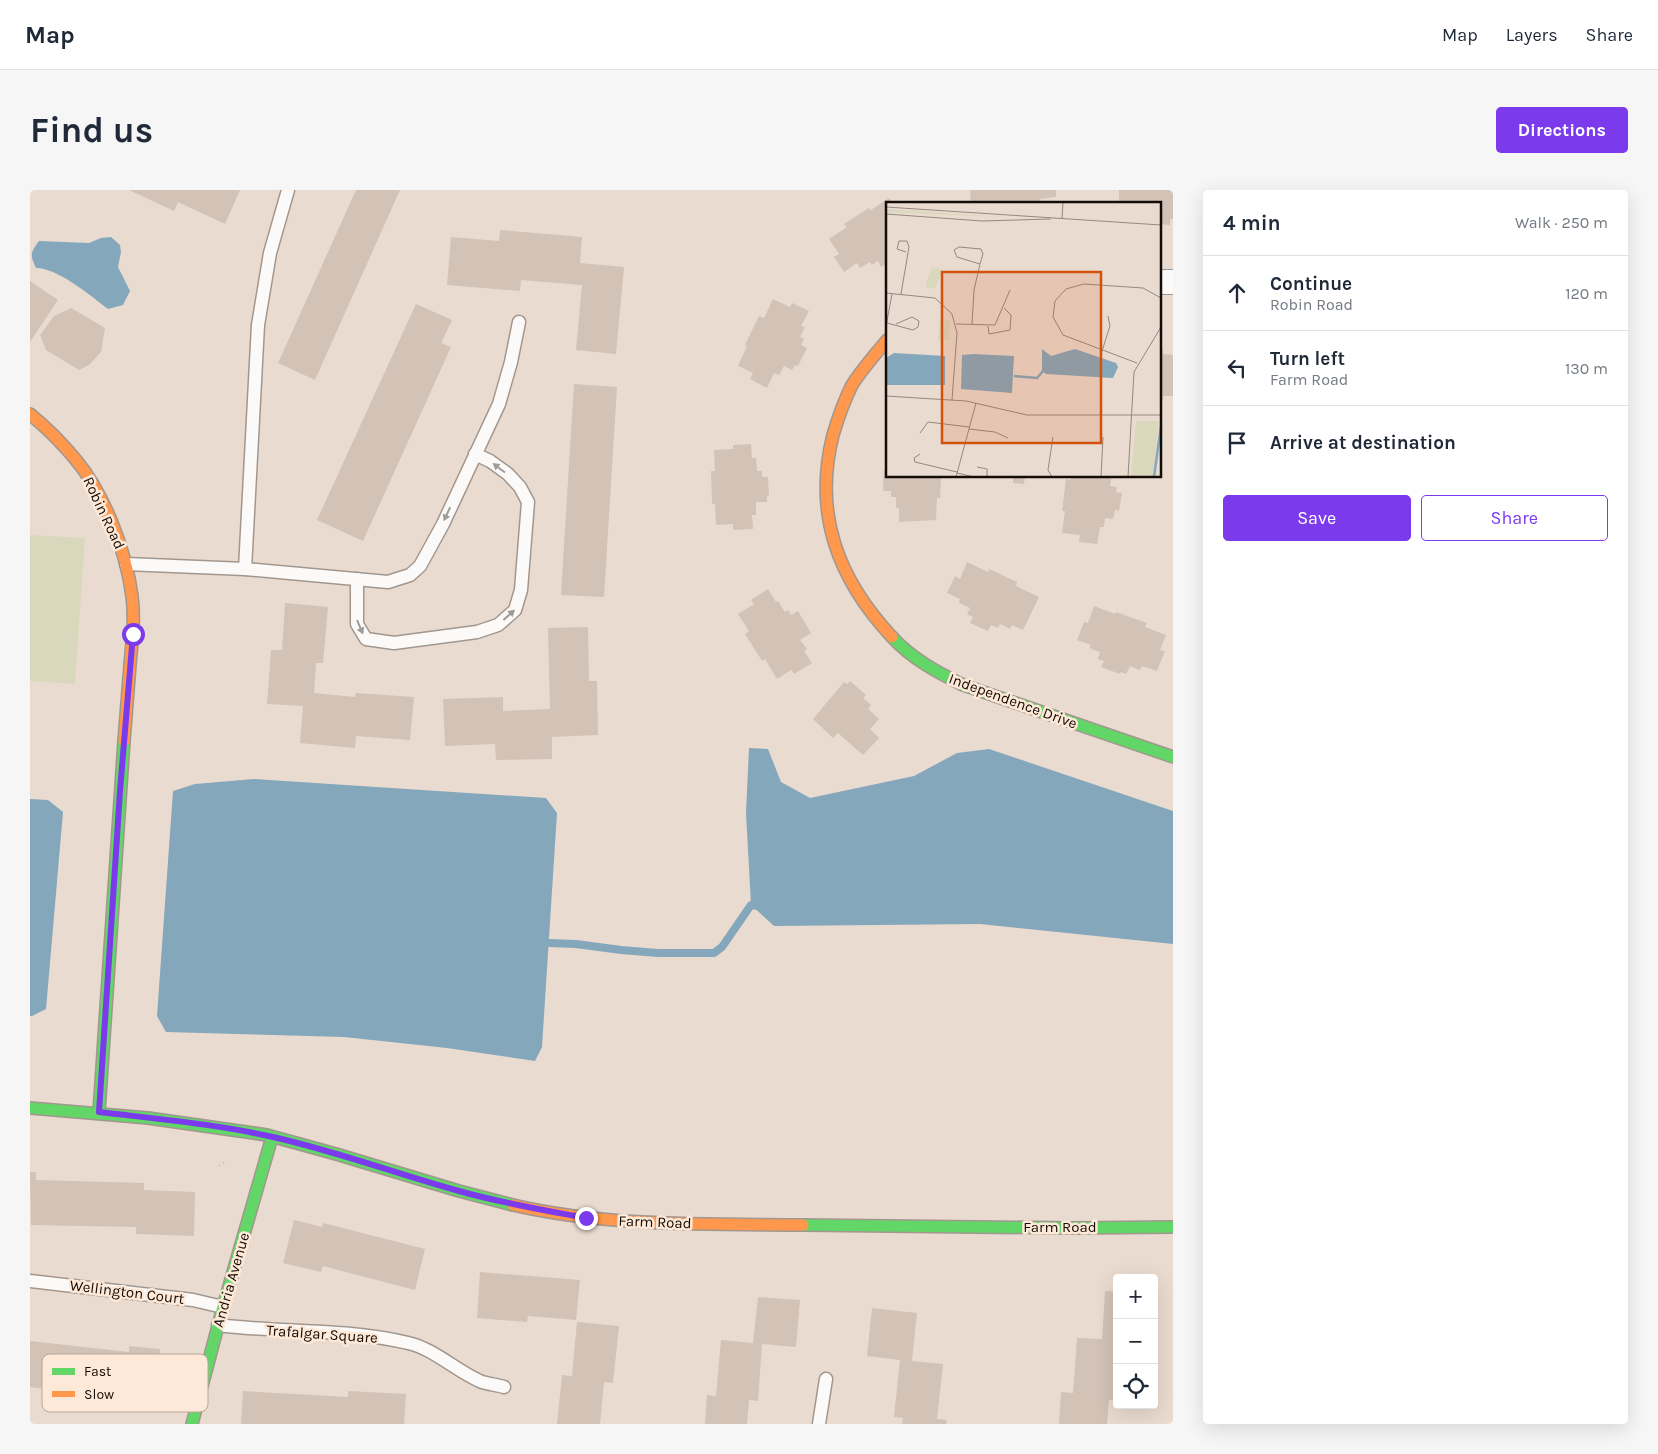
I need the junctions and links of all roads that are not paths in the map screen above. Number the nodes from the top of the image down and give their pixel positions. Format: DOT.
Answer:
graph roads {
  1 [pos="288,190"];
  2 [pos="1160,282"];
  3 [pos="1173,282"];
  4 [pos="519,322"];
  5 [pos="886,341"];
  6 [pos="30,414"];
  7 [pos="475,454"];
  8 [pos="126,564"];
  9 [pos="245,569"];
  10 [pos="356,579"];
  11 [pos="1173,757"];
  12 [pos="30,1108"];
  13 [pos="99,1112"];
  14 [pos="272,1136"];
  15 [pos="1173,1227"];
  16 [pos="30,1281"];
  17 [pos="223,1307"];
  18 [pos="218,1325"];
  19 [pos="208,1363"];
  20 [pos="826,1378"];
  21 [pos="504,1387"];
  22 [pos="819,1424"];
  1 -- 9 [label="lane"];
  2 -- 3 [label="street"];
  4 -- 7 [label="lane"];
  5 -- 11 [label="street, Independence Drive"];
  6 -- 8 [label="street, Robin Road"];
  7 -- 10 [label="lane, one-way"];
  10 -- 7 [label="lane, one-way"];
  8 -- 9 [label="lane"];
  8 -- 13 [label="street, Robin Road"];
  9 -- 10 [label="lane"];
  12 -- 13 [label="street, Farm Road"];
  13 -- 14 [label="street, Farm Road"];
  14 -- 15 [label="street, Farm Road"];
  14 -- 17 [label="street, Andria Avenue"];
  16 -- 17 [label="lane, Wellington Court"];
  17 -- 18 [label="street, Andria Avenue"];
  18 -- 19 [label="street, Andria Avenue"];
  18 -- 21 [label="lane, Trafalgar Square"];
  20 -- 22 [label="lane"];
}
